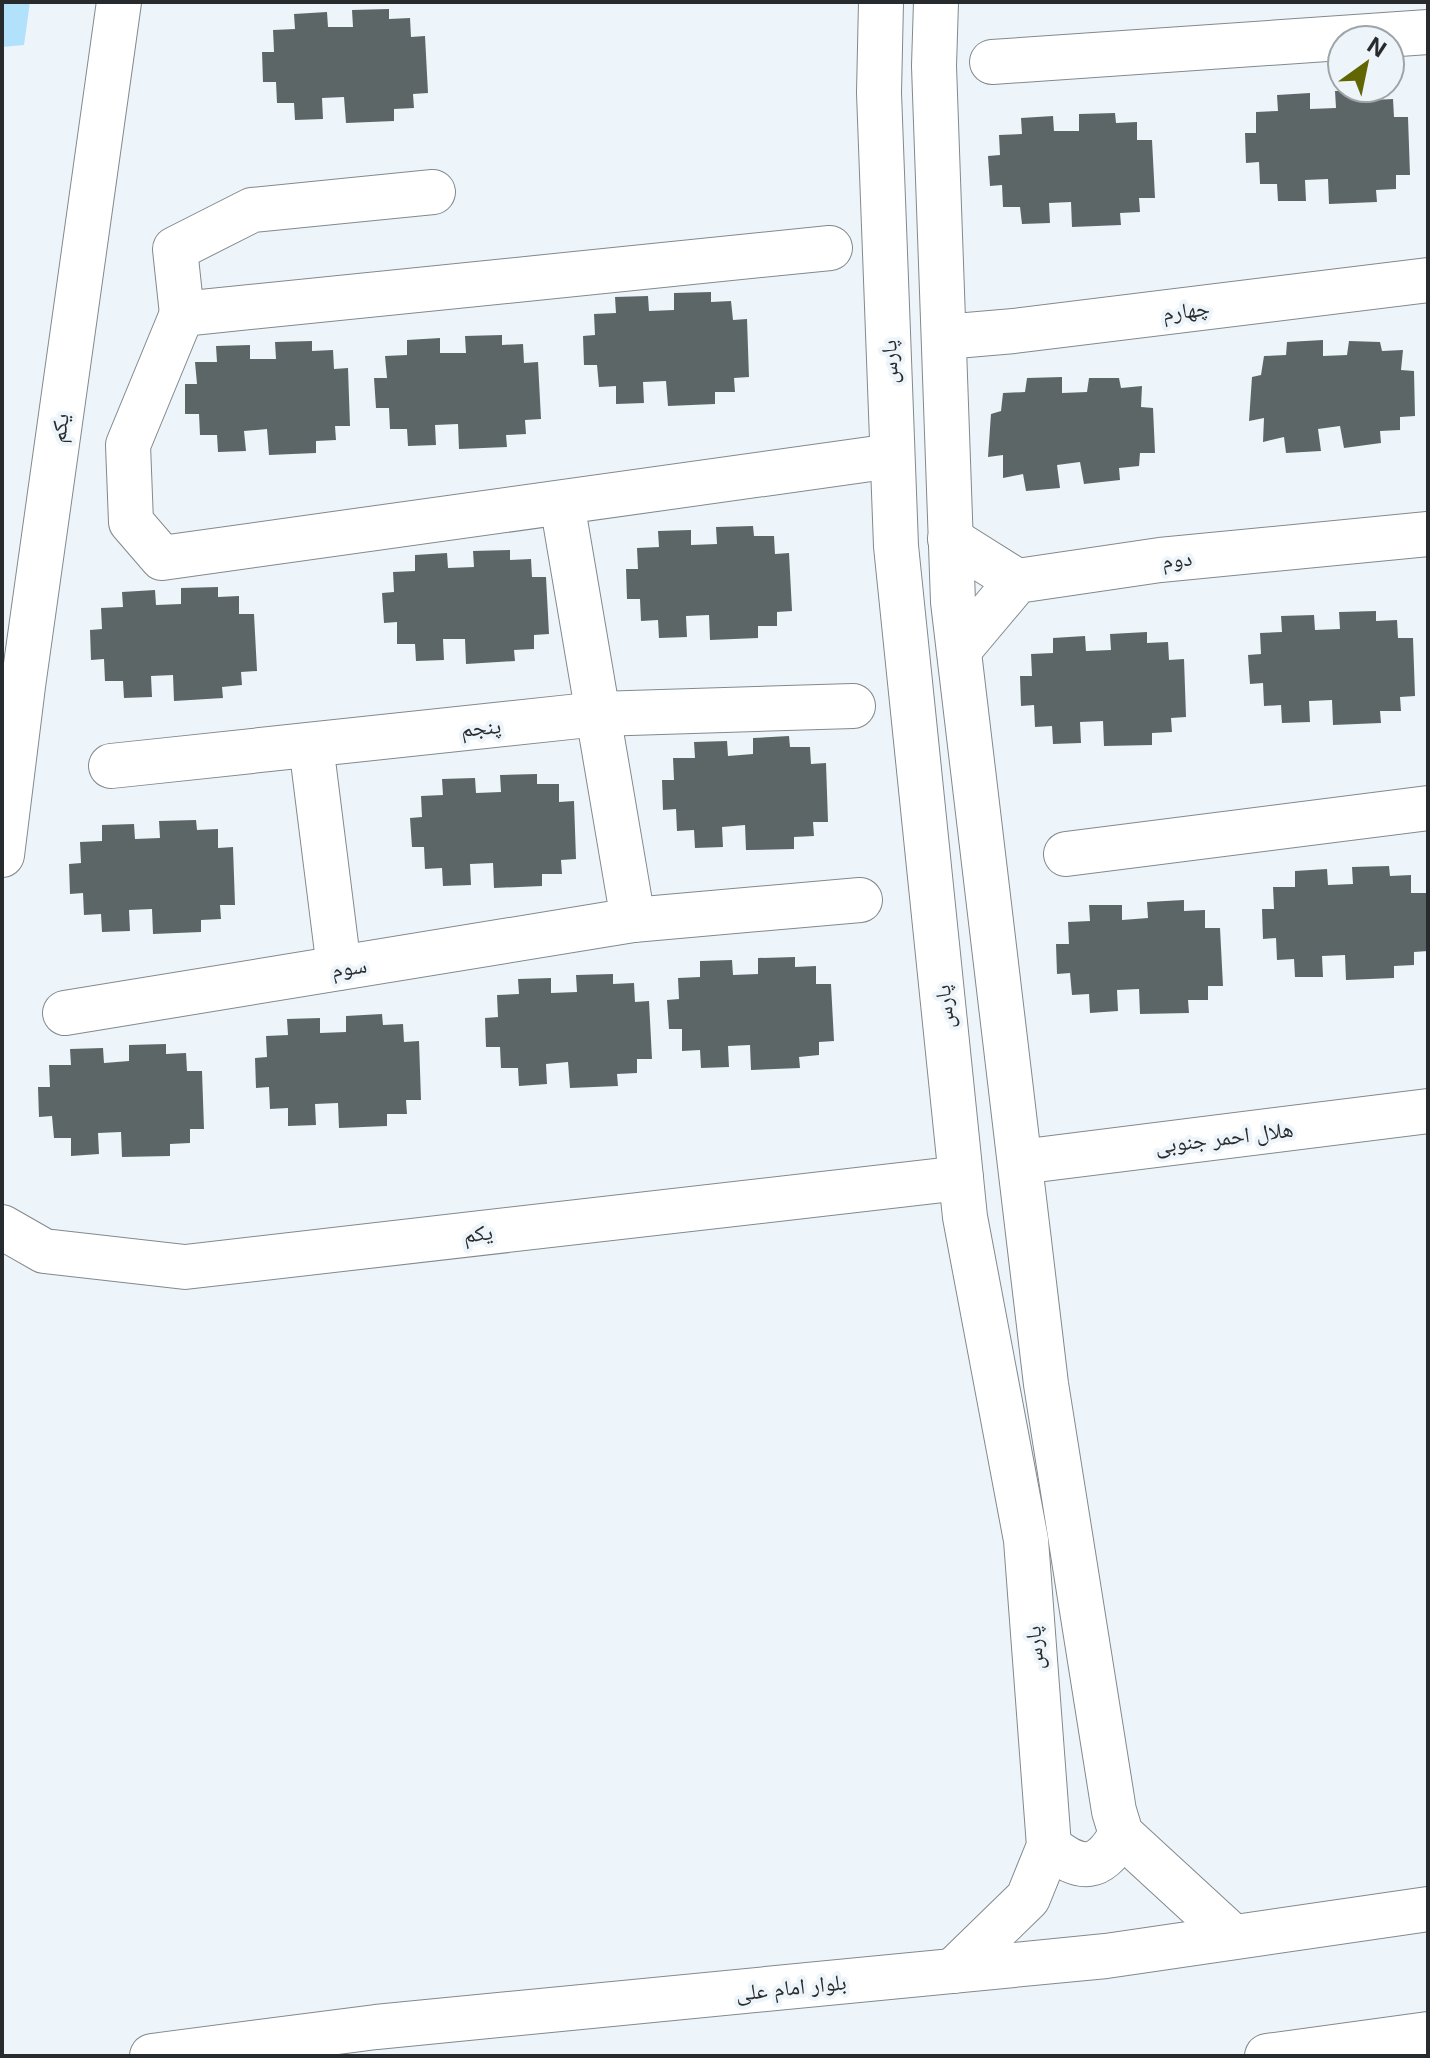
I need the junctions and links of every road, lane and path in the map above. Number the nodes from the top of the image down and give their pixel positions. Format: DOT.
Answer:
graph roads {
  1 [pos="119,2"];
  2 [pos="881,2"];
  3 [pos="936,2"];
  4 [pos="1428,32"];
  5 [pos="992,62"];
  6 [pos="433,192"];
  7 [pos="830,248"];
  8 [pos="1428,280"];
  9 [pos="182,314"];
  10 [pos="944,337"];
  11 [pos="892,456"];
  12 [pos="562,503"];
  13 [pos="1428,534"];
  14 [pos="950,539"];
  15 [pos="1017,581"];
  16 [pos="959,650"];
  17 [pos="853,706"];
  18 [pos="598,714"];
  19 [pos="311,745"];
  20 [pos="111,766"];
  21 [pos="1428,808"];
  22 [pos="1066,854"];
  23 [pos="2,855"];
  24 [pos="860,900"];
  25 [pos="633,920"];
  26 [pos="339,968"];
  27 [pos="65,1013"];
  28 [pos="1428,1111"];
  29 [pos="1020,1162"];
  30 [pos="961,1178"];
  31 [pos="2,1227"];
  32 [pos="1121,1834"];
  33 [pos="1049,1846"];
  34 [pos="1428,1909"];
  35 [pos="1233,1937"];
  36 [pos="953,1971"];
  37 [pos="1428,2034"];
  38 [pos="152,2056"];
  39 [pos="1267,2056"];
  1 -- 23 [label="street, یکم"];
  2 -- 11 [label="street, پارس"];
  3 -- 10 [label="street"];
  4 -- 5 [label="street"];
  6 -- 9 [label="street"];
  7 -- 9 [label="street"];
  8 -- 10 [label="street, چهارم"];
  9 -- 12 [label="street"];
  10 -- 14 [label="street"];
  11 -- 12 [label="street"];
  11 -- 30 [label="street, پارس"];
  12 -- 18 [label="street"];
  13 -- 15 [label="street, دوم"];
  14 -- 15 [label="street"];
  14 -- 16 [label="street"];
  15 -- 16 [label="street"];
  16 -- 29 [label="street"];
  17 -- 18 [label="street, پنجم"];
  18 -- 19 [label="street, پنجم"];
  18 -- 25 [label="street"];
  19 -- 20 [label="street, پنجم"];
  19 -- 26 [label="street"];
  21 -- 22 [label="street"];
  24 -- 25 [label="street, سوم"];
  25 -- 26 [label="street, سوم"];
  26 -- 27 [label="street, سوم"];
  28 -- 29 [label="street, هلال احمر جنوبی"];
  29 -- 32 [label="street"];
  30 -- 31 [label="street, یکم"];
  30 -- 33 [label="street, پارس"];
  32 -- 33 [label="street"];
  32 -- 35 [label="street"];
  33 -- 36 [label="street, پارس"];
  34 -- 35 [label="street, بلوار امام علی"];
  35 -- 36 [label="street, بلوار امام علی"];
  36 -- 38 [label="street, بلوار امام علی"];
  37 -- 39 [label="street"];
}
